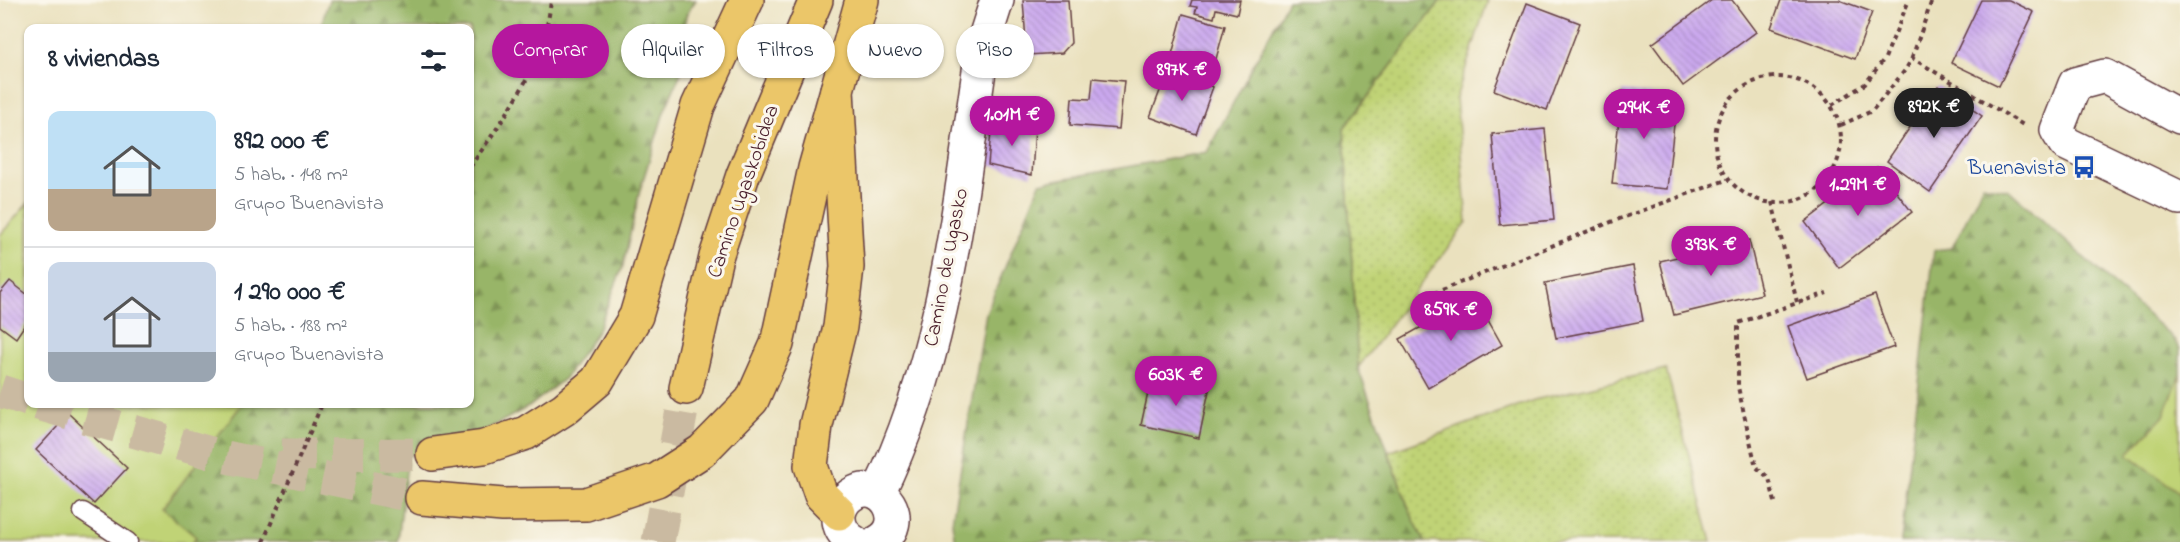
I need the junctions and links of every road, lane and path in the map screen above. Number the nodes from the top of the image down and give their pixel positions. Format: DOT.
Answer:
graph roads {
  1 [pos="551,0"];
  2 [pos="747,0"];
  3 [pos="816,0"];
  4 [pos="862,0"];
  5 [pos="997,0"];
  6 [pos="1909,0"];
  7 [pos="1932,0"];
  8 [pos="1912,58"];
  9 [pos="837,90"];
  10 [pos="1832,105"];
  11 [pos="2180,117"];
  12 [pos="1840,125"];
  13 [pos="2065,143"];
  14 [pos="474,161"];
  15 [pos="1729,179"];
  16 [pos="2180,198"];
  17 [pos="1772,202"];
  18 [pos="1827,293"];
  19 [pos="1417,300"];
  20 [pos="1797,302"];
  21 [pos="686,388"];
  22 [pos="320,408"];
  23 [pos="433,454"];
  24 [pos="878,493"];
  25 [pos="422,498"];
  26 [pos="1775,502"];
  27 [pos="83,512"];
  28 [pos="839,513"];
  29 [pos="128,542"];
  30 [pos="263,542"];
  31 [pos="854,542"];
  32 [pos="878,542"];
  1 -- 14 [label="path"];
  2 -- 23 [label="main road"];
  3 -- 21 [label="main road, Camino Ugaskobidea"];
  4 -- 9 [label="main road"];
  5 -- 24 [label="street, Camino de Ugasko"];
  6 -- 10 [label="path"];
  7 -- 8 [label="path"];
  8 -- 12 [label="path"];
  8 -- 13 [label="path"];
  9 -- 25 [label="main road"];
  9 -- 28 [label="main road"];
  10 -- 12 [label="path"];
  10 -- 15 [label="path"];
  11 -- 13 [label="street"];
  12 -- 17 [label="path"];
  13 -- 16 [label="street"];
  15 -- 17 [label="path"];
  15 -- 19 [label="path"];
  17 -- 20 [label="path"];
  18 -- 20 [label="path"];
  20 -- 26 [label="path"];
  22 -- 30 [label="path"];
  24 -- 28 [label="street"];
  24 -- 32 [label="street"];
  27 -- 29 [label="lane"];
  28 -- 31 [label="street"];
}
